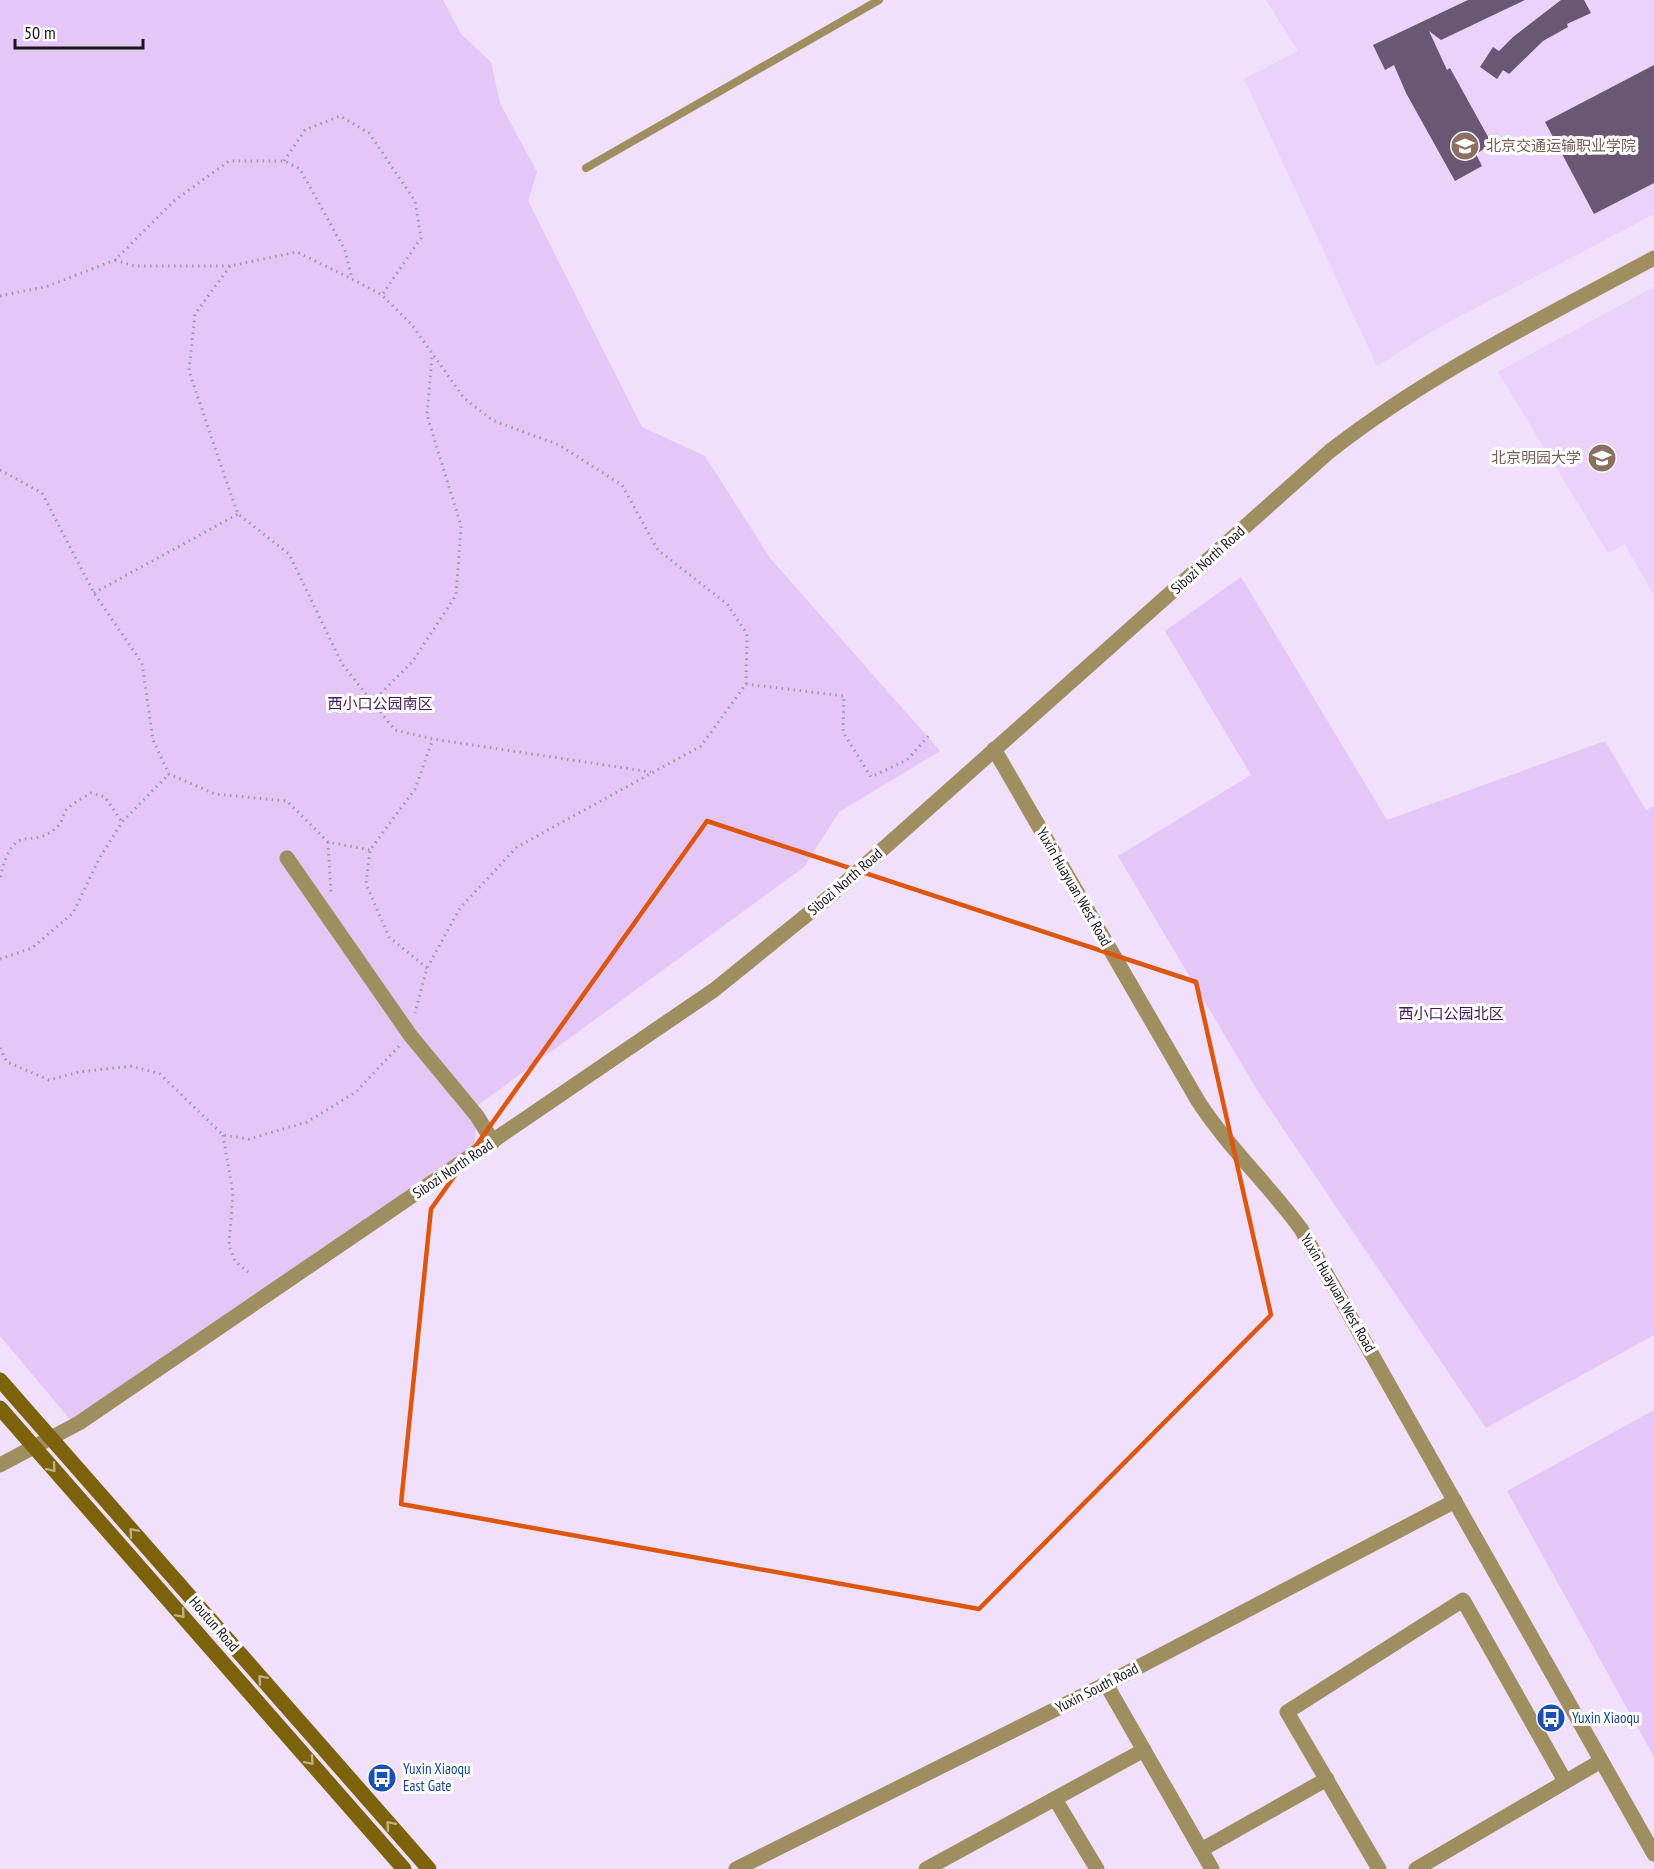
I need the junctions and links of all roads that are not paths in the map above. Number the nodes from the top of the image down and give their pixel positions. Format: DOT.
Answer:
graph roads {
  1 [pos="879,0"];
  2 [pos="586,168"];
  3 [pos="1654,258"];
  4 [pos="994,750"];
  5 [pos="287,858"];
  6 [pos="493,1142"];
  7 [pos="0,1380"];
  8 [pos="0,1408"];
  9 [pos="51,1438"];
  10 [pos="34,1447"];
  11 [pos="0,1465"];
  12 [pos="1455,1501"];
  13 [pos="1106,1684"];
  14 [pos="1144,1750"];
  15 [pos="1601,1761"];
  16 [pos="1327,1779"];
  17 [pos="1565,1781"];
  18 [pos="1055,1799"];
  19 [pos="1202,1850"];
  20 [pos="1654,1854"];
  21 [pos="404,1869"];
  22 [pos="429,1869"];
  23 [pos="736,1869"];
  24 [pos="926,1869"];
  25 [pos="1097,1869"];
  26 [pos="1212,1869"];
  27 [pos="1379,1869"];
  28 [pos="1416,1869"];
  1 -- 2 [label="lane"];
  3 -- 4 [label="street, Sibozi North Road"];
  4 -- 6 [label="street, Sibozi North Road"];
  4 -- 12 [label="street, Yuxin Huayuan West Road"];
  5 -- 6 [label="street"];
  6 -- 9 [label="street, Sibozi North Road"];
  7 -- 9 [label="main road, Houtun Road"];
  8 -- 10 [label="main road, Houtun Road"];
  9 -- 10 [label="street, Sibozi North Road"];
  22 -- 9 [label="main road, Houtun Road, one-way"];
  10 -- 11 [label="street, Sibozi North Road"];
  10 -- 21 [label="main road, Houtun Road, one-way"];
  12 -- 13 [label="street, Yuxin South Road"];
  12 -- 15 [label="street, Yuxin Huayuan West Road"];
  13 -- 14 [label="street"];
  13 -- 23 [label="street, Yuxin South Road"];
  14 -- 18 [label="street"];
  14 -- 19 [label="street"];
  15 -- 17 [label="street"];
  15 -- 20 [label="street, Yuxin Huayuan West Road"];
  16 -- 17 [label="street"];
  16 -- 19 [label="street"];
  16 -- 27 [label="street"];
  17 -- 28 [label="street"];
  18 -- 24 [label="street"];
  18 -- 25 [label="street"];
  19 -- 26 [label="street"];
}
